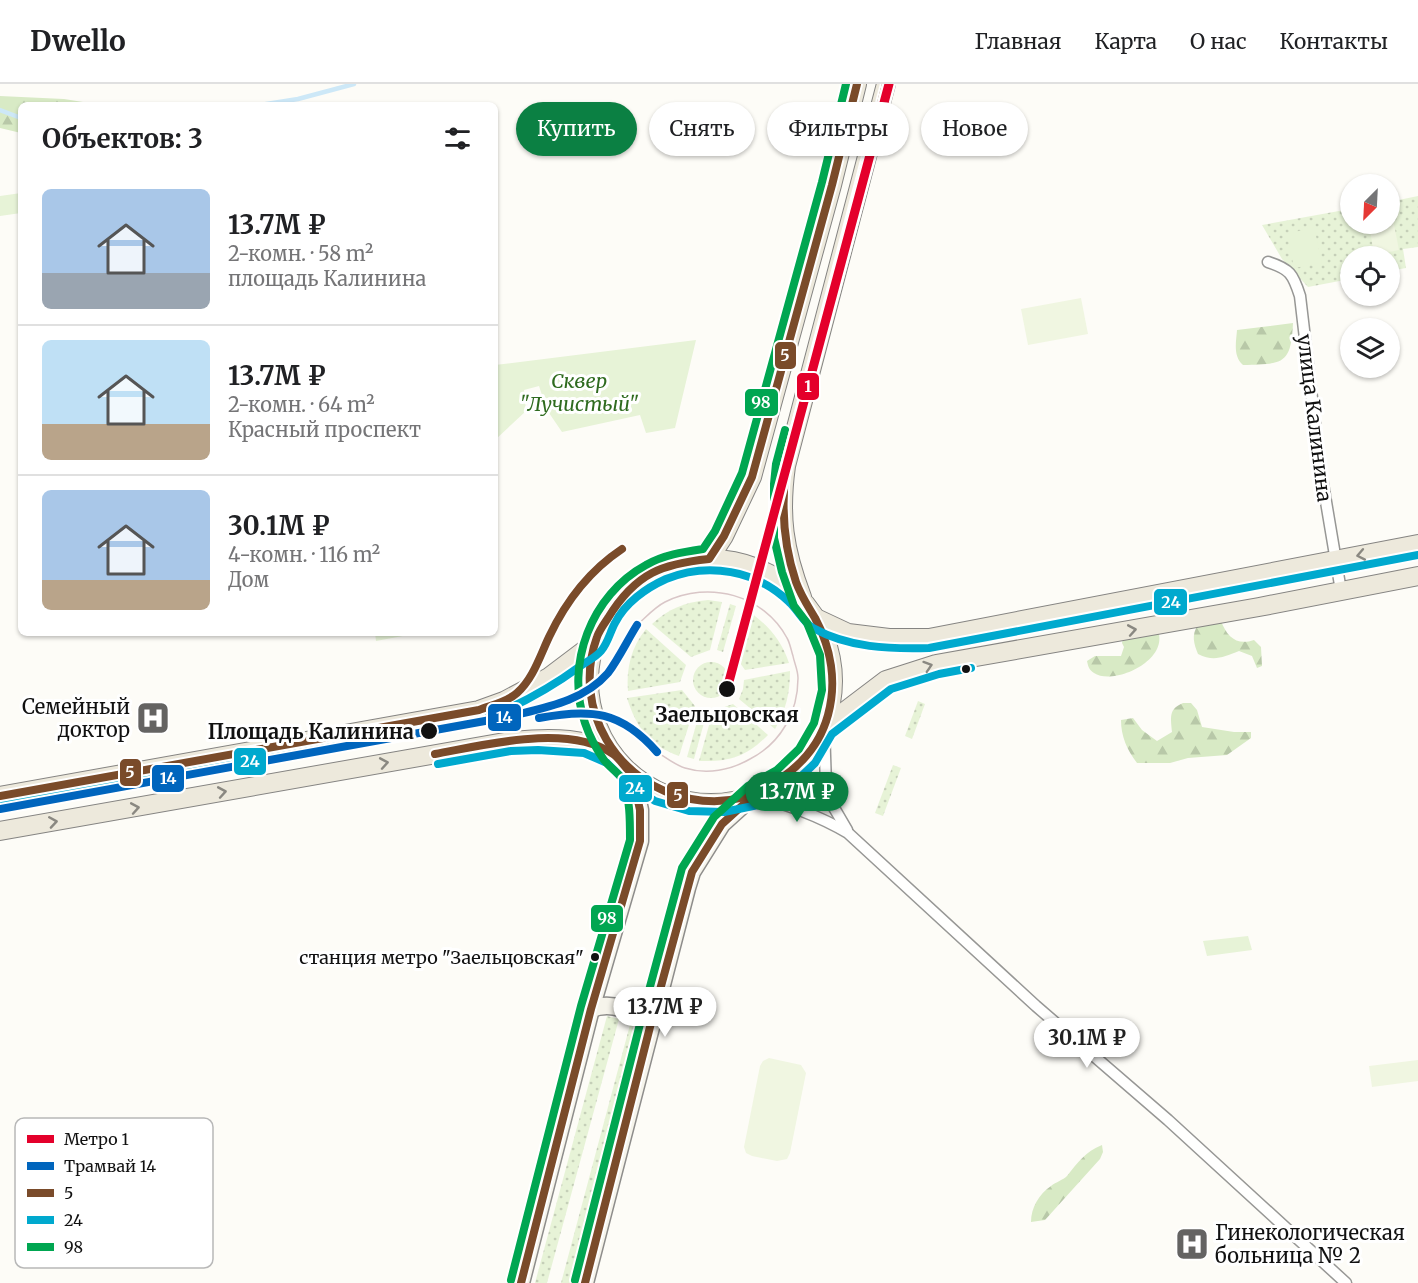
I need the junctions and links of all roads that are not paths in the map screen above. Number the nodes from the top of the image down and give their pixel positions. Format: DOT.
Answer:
graph roads {
  1 [pos="857,84"];
  2 [pos="886,84"];
  3 [pos="1268,262"];
  4 [pos="1418,544"];
  5 [pos="709,559"];
  6 [pos="1335,560"];
  7 [pos="1418,576"];
  8 [pos="1341,591"];
  9 [pos="804,602"];
  10 [pos="816,618"];
  11 [pos="594,643"];
  12 [pos="824,727"];
  13 [pos="613,754"];
  14 [pos="632,774"];
  15 [pos="754,795"];
  16 [pos="0,796"];
  17 [pos="0,831"];
  18 [pos="848,833"];
  19 [pos="591,1009"];
  20 [pos="651,1023"];
  21 [pos="521,1283"];
  22 [pos="585,1283"];
  23 [pos="1346,1283"];
  1 -- 5 [label="main road"];
  2 -- 9 [label="main road"];
  3 -- 6 [label="street, улица Калинина"];
  4 -- 6 [label="main road, one-way"];
  5 -- 9 [label="main road"];
  5 -- 11 [label="main road"];
  6 -- 8 [label="street, улица Калинина"];
  6 -- 10 [label="main road"];
  7 -- 8 [label="main road"];
  12 -- 8 [label="main road, one-way"];
  9 -- 10 [label="main road"];
  10 -- 12 [label="main road"];
  11 -- 13 [label="main road"];
  11 -- 16 [label="main road"];
  12 -- 15 [label="main road"];
  12 -- 18 [label="street"];
  13 -- 14 [label="main road"];
  17 -- 13 [label="main road, one-way"];
  14 -- 15 [label="main road"];
  14 -- 19 [label="main road"];
  15 -- 18 [label="street"];
  15 -- 20 [label="main road"];
  18 -- 23 [label="street"];
  19 -- 20 [label="main road"];
  19 -- 21 [label="main road"];
  20 -- 22 [label="main road"];
}
